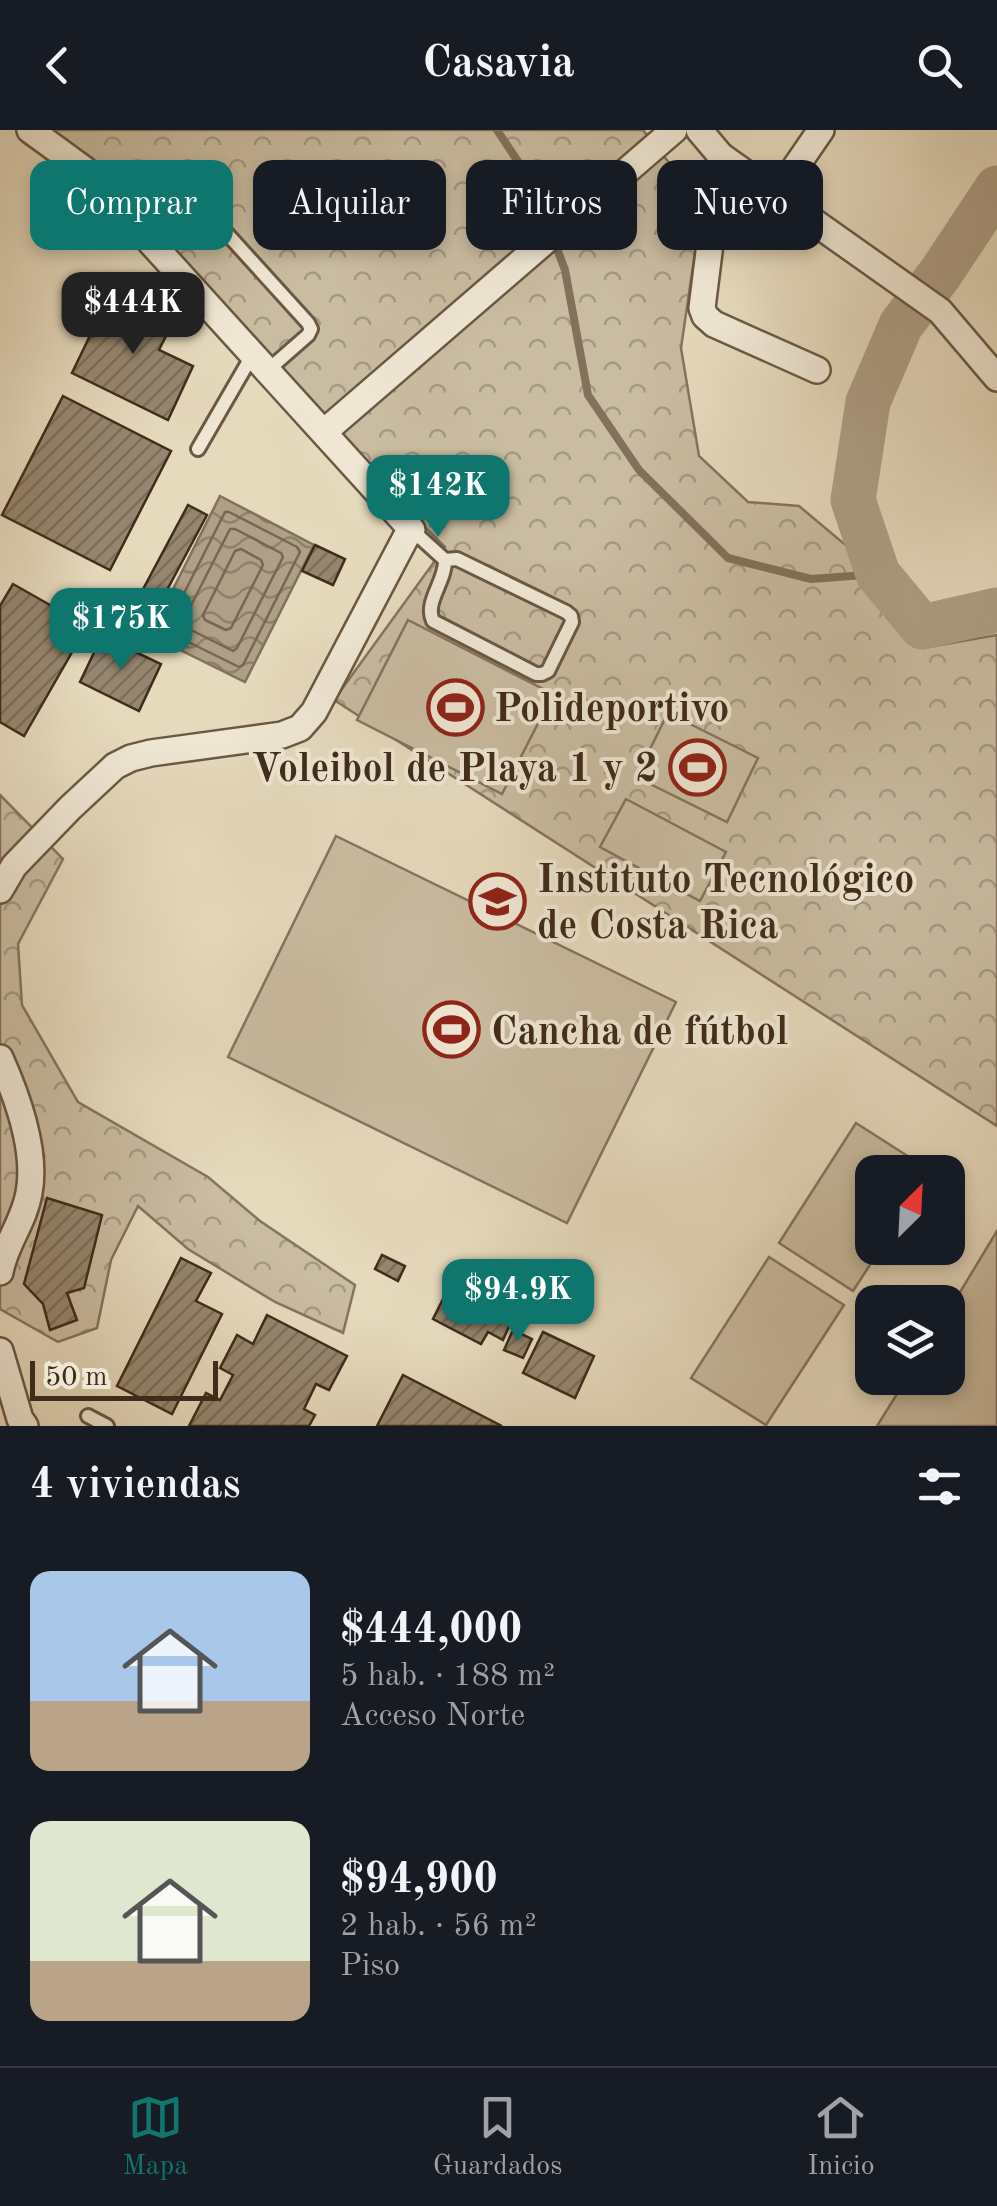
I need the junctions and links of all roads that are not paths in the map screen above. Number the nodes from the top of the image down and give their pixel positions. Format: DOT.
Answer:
graph roads {
  1 [pos="30,130"];
  2 [pos="674,130"];
  3 [pos="699,130"];
  4 [pos="821,130"];
  5 [pos="721,156"];
  6 [pos="71,160"];
  7 [pos="727,160"];
  8 [pos="800,160"];
  9 [pos="823,226"];
  10 [pos="233,240"];
  11 [pos="158,250"];
  12 [pos="261,362"];
  13 [pos="817,370"];
  14 [pos="997,378"];
  15 [pos="324,432"];
  16 [pos="198,449"];
  17 [pos="412,530"];
  18 [pos="445,560"];
  19 [pos="0,890"];
  20 [pos="0,1058"];
  21 [pos="0,1272"];
  22 [pos="0,1351"];
  23 [pos="88,1416"];
  24 [pos="25,1426"];
  25 [pos="107,1426"];
  1 -- 6 [label="street"];
  2 -- 15 [label="street"];
  3 -- 5 [label="street"];
  4 -- 8 [label="street"];
  5 -- 7 [label="street"];
  5 -- 13 [label="street"];
  9 -- 14 [label="street"];
  10 -- 12 [label="lane"];
  11 -- 12 [label="street"];
  12 -- 15 [label="street"];
  12 -- 16 [label="lane"];
  15 -- 17 [label="street"];
  17 -- 18 [label="lane"];
  17 -- 19 [label="street"];
  18 -- 18 [label="lane"];
  20 -- 21 [label="street"];
  22 -- 24 [label="street"];
  23 -- 25 [label="lane"];
}
